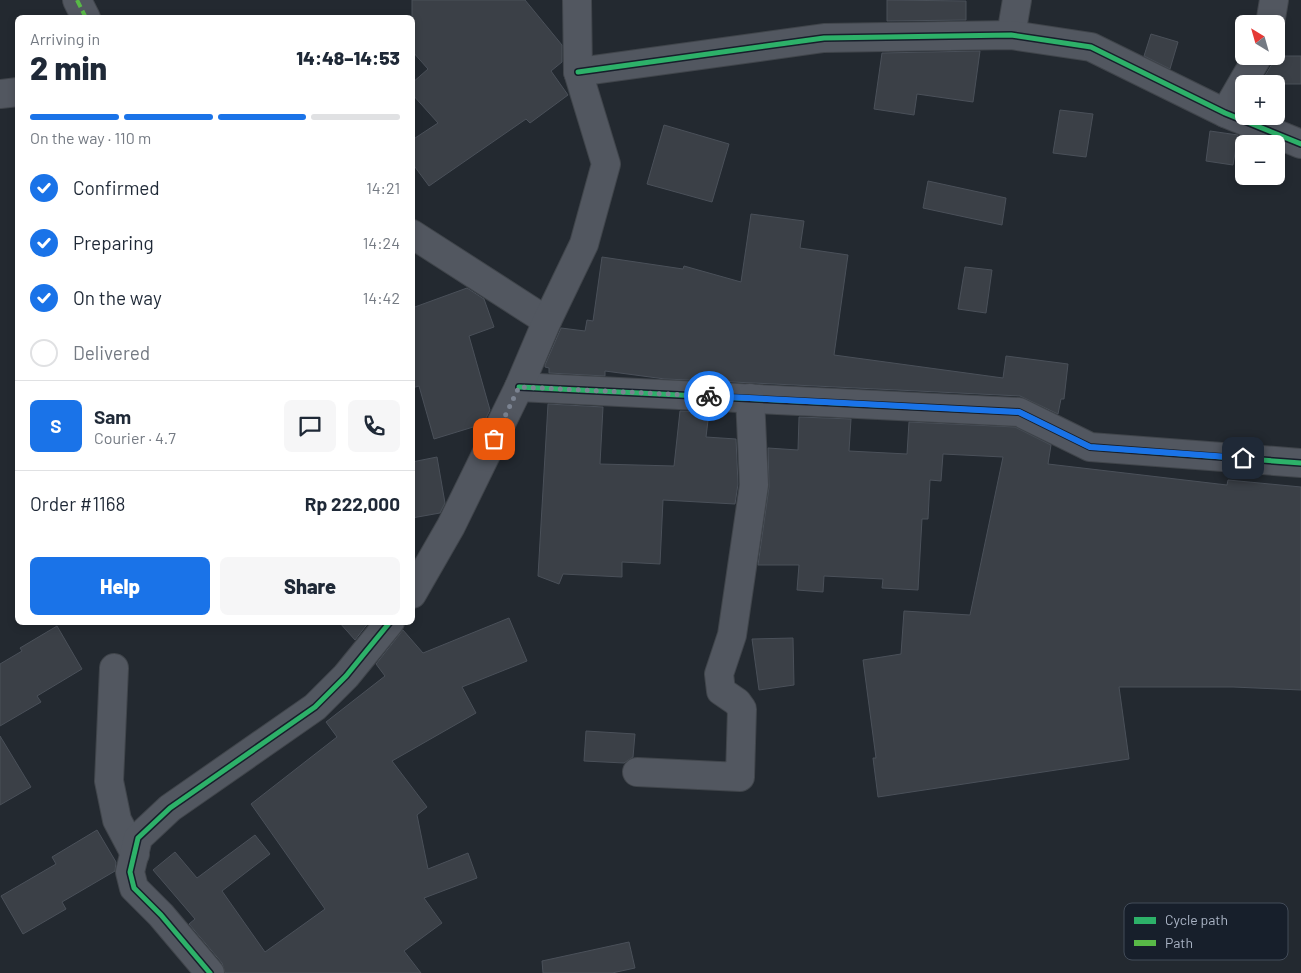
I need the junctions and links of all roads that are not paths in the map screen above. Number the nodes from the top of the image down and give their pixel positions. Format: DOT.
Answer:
graph roads {
  1 [pos="77,0"];
  2 [pos="577,0"];
  3 [pos="1017,0"];
  4 [pos="1274,0"];
  5 [pos="84,15"];
  6 [pos="1272,15"];
  7 [pos="1011,35"];
  8 [pos="1253,65"];
  9 [pos="578,72"];
  10 [pos="15,92"];
  11 [pos="0,94"];
  12 [pos="1225,113"];
  13 [pos="1301,144"];
  14 [pos="415,236"];
  15 [pos="547,321"];
  16 [pos="519,387"];
  17 [pos="750,398"];
  18 [pos="1301,463"];
  19 [pos="415,589"];
  20 [pos="388,625"];
  21 [pos="114,668"];
  22 [pos="637,772"];
  23 [pos="135,854"];
  24 [pos="210,973"];
  1 -- 5 [label="street"];
  2 -- 9 [label="street"];
  3 -- 7 [label="street"];
  4 -- 6 [label="street"];
  7 -- 9 [label="street"];
  7 -- 12 [label="street"];
  8 -- 12 [label="street"];
  9 -- 15 [label="street"];
  10 -- 11 [label="street"];
  12 -- 13 [label="street"];
  14 -- 15 [label="street"];
  15 -- 16 [label="street"];
  16 -- 17 [label="street"];
  16 -- 19 [label="street"];
  17 -- 18 [label="street"];
  17 -- 22 [label="street"];
  20 -- 23 [label="street"];
  21 -- 23 [label="street"];
  23 -- 24 [label="street"];
}
